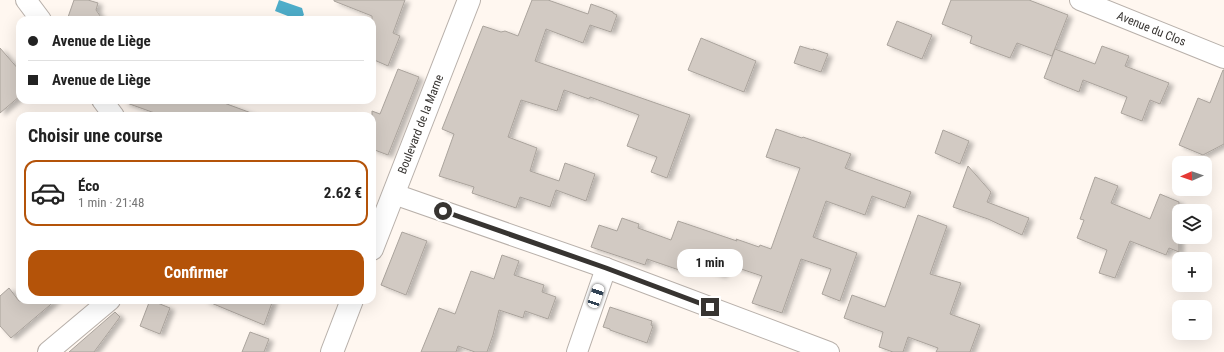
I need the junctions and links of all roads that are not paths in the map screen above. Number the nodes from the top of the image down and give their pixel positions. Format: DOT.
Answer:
graph roads {
  1 [pos="469,0"];
  2 [pos="1080,0"];
  3 [pos="1224,58"];
  4 [pos="394,194"];
  5 [pos="376,239"];
  6 [pos="606,268"];
  7 [pos="105,304"];
  8 [pos="350,304"];
  9 [pos="818,350"];
  10 [pos="48,352"];
  11 [pos="332,352"];
  12 [pos="577,352"];
  1 -- 4 [label="street, Boulevard de la Marne"];
  2 -- 3 [label="street, Avenue du Clos"];
  4 -- 5 [label="street, Boulevard de la Marne"];
  4 -- 6 [label="street"];
  6 -- 9 [label="street"];
  6 -- 12 [label="street"];
  7 -- 10 [label="street"];
  8 -- 11 [label="street"];
}
